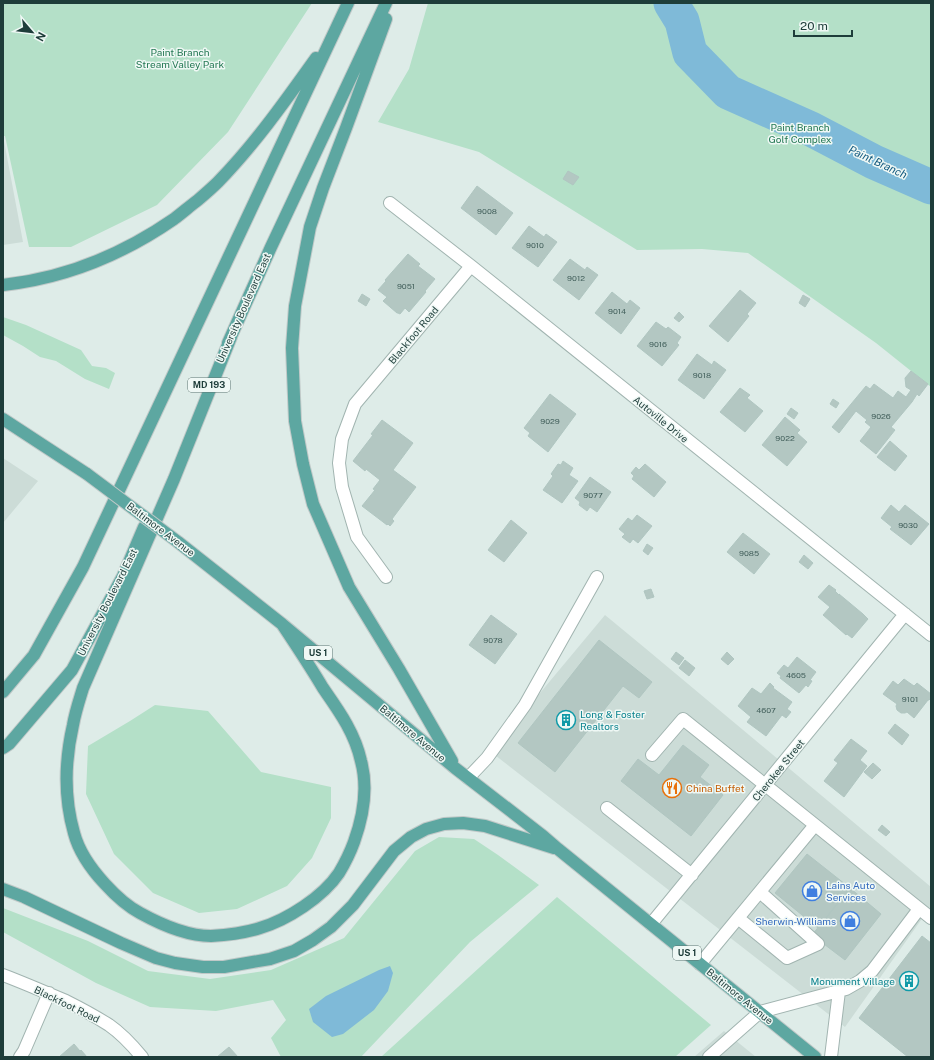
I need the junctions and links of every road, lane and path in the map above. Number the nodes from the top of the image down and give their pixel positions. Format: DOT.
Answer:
graph roads {
  1 [pos="348,3"];
  2 [pos="386,3"];
  3 [pos="392,3"];
  4 [pos="334,32"];
  5 [pos="390,203"];
  6 [pos="471,266"];
  7 [pos="3,286"];
  8 [pos="231,337"];
  9 [pos="3,419"];
  10 [pos="386,577"];
  11 [pos="597,577"];
  12 [pos="905,614"];
  13 [pos="282,624"];
  14 [pos="931,635"];
  15 [pos="3,692"];
  16 [pos="3,748"];
  17 [pos="652,755"];
  18 [pos="455,768"];
  19 [pos="468,778"];
  20 [pos="765,785"];
  21 [pos="608,808"];
  22 [pos="815,825"];
  23 [pos="558,849"];
  24 [pos="692,875"];
  25 [pos="3,889"];
  26 [pos="760,892"];
  27 [pos="919,909"];
  28 [pos="738,918"];
  29 [pos="931,918"];
  30 [pos="651,924"];
  31 [pos="700,964"];
  32 [pos="3,975"];
  33 [pos="839,991"];
  34 [pos="49,994"];
  35 [pos="760,1012"];
  36 [pos="20,1057"];
  37 [pos="142,1057"];
  38 [pos="709,1057"];
  39 [pos="815,1057"];
  40 [pos="831,1057"];
  1 -- 4 [label="main road, MD 193"];
  2 -- 8 [label="main road, University Boulevard East / MD 193"];
  3 -- 18 [label="main road"];
  4 -- 7 [label="main road"];
  4 -- 15 [label="main road, MD 193"];
  5 -- 6 [label="street, Autoville Drive"];
  6 -- 10 [label="street, Blackfoot Road"];
  6 -- 12 [label="street, Autoville Drive"];
  8 -- 13 [label="main road"];
  8 -- 16 [label="main road, University Boulevard East / MD 193"];
  9 -- 13 [label="main road, Baltimore Avenue / US 1, bridge"];
  11 -- 19 [label="street"];
  12 -- 14 [label="street, Autoville Drive"];
  12 -- 20 [label="street, Cherokee Street"];
  13 -- 18 [label="main road, Baltimore Avenue / US 1"];
  17 -- 20 [label="street"];
  18 -- 19 [label="main road, Baltimore Avenue / US 1"];
  19 -- 23 [label="main road, Baltimore Avenue / US 1"];
  20 -- 22 [label="street"];
  20 -- 24 [label="street, Cherokee Street"];
  21 -- 24 [label="street"];
  22 -- 26 [label="street"];
  22 -- 27 [label="street"];
  23 -- 25 [label="main road"];
  23 -- 30 [label="main road, Baltimore Avenue / US 1"];
  24 -- 30 [label="street, Cherokee Street"];
  26 -- 28 [label="street"];
  26 -- 28 [label="street"];
  27 -- 29 [label="street"];
  27 -- 33 [label="street"];
  28 -- 31 [label="street"];
  30 -- 31 [label="main road, Baltimore Avenue / US 1"];
  31 -- 35 [label="main road, Baltimore Avenue / US 1"];
  32 -- 34 [label="street, Blackfoot Road"];
  33 -- 35 [label="street"];
  33 -- 40 [label="street"];
  34 -- 36 [label="street"];
  34 -- 37 [label="street, Blackfoot Road"];
  35 -- 38 [label="street"];
  35 -- 39 [label="main road, Baltimore Avenue / US 1"];
}
